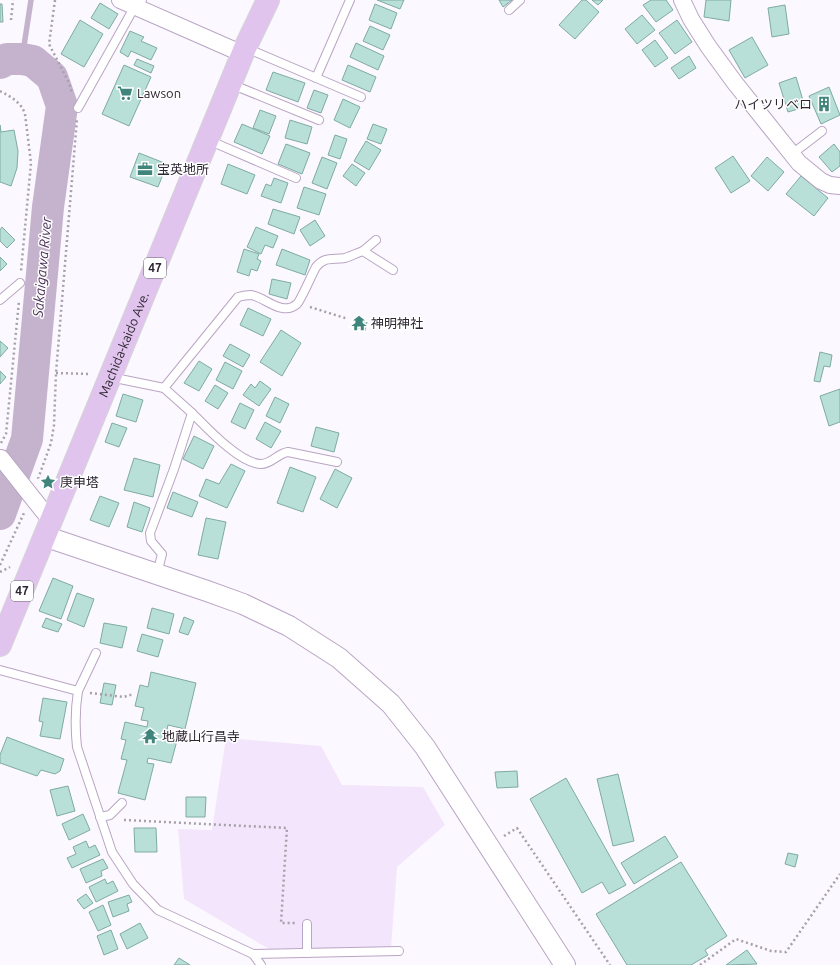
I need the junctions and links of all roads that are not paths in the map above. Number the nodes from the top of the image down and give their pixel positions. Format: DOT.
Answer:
graph roads {
  1 [pos="120,0"];
  2 [pos="268,0"];
  3 [pos="350,0"];
  4 [pos="520,0"];
  5 [pos="682,0"];
  6 [pos="138,3"];
  7 [pos="509,10"];
  8 [pos="244,51"];
  9 [pos="316,78"];
  10 [pos="231,84"];
  11 [pos="361,97"];
  12 [pos="78,108"];
  13 [pos="318,120"];
  14 [pos="822,130"];
  15 [pos="208,140"];
  16 [pos="792,154"];
  17 [pos="296,178"];
  18 [pos="840,186"];
  19 [pos="376,240"];
  20 [pos="363,251"];
  21 [pos="394,270"];
  22 [pos="20,283"];
  23 [pos="0,300"];
  24 [pos="100,376"];
  25 [pos="164,388"];
  26 [pos="192,413"];
  27 [pos="0,458"];
  28 [pos="337,462"];
  29 [pos="47,528"];
  30 [pos="157,574"];
  31 [pos="0,645"];
  32 [pos="96,652"];
  33 [pos="0,670"];
  34 [pos="78,691"];
  35 [pos="122,803"];
  36 [pos="100,817"];
  37 [pos="307,924"];
  38 [pos="400,951"];
  39 [pos="307,953"];
  40 [pos="253,954"];
  41 [pos="261,965"];
  42 [pos="565,965"];
  1 -- 6 [label="street"];
  2 -- 8 [label="main road, Machida-kaido Ave. / 47"];
  3 -- 9 [label="lane"];
  4 -- 7 [label="lane"];
  5 -- 16 [label="street"];
  6 -- 8 [label="street"];
  6 -- 12 [label="lane"];
  8 -- 9 [label="lane"];
  8 -- 10 [label="main road, Machida-kaido Ave. / 47"];
  9 -- 11 [label="lane"];
  10 -- 13 [label="lane"];
  10 -- 15 [label="main road, Machida-kaido Ave. / 47"];
  14 -- 16 [label="lane"];
  15 -- 17 [label="lane"];
  15 -- 24 [label="main road, Machida-kaido Ave. / 47"];
  16 -- 18 [label="street"];
  19 -- 20 [label="lane"];
  20 -- 21 [label="lane"];
  20 -- 25 [label="lane"];
  22 -- 23 [label="lane"];
  24 -- 25 [label="lane"];
  24 -- 29 [label="main road, Machida-kaido Ave. / 47"];
  25 -- 26 [label="lane"];
  26 -- 28 [label="lane"];
  26 -- 30 [label="lane"];
  27 -- 29 [label="street"];
  29 -- 30 [label="street"];
  29 -- 31 [label="main road, Machida-kaido Ave. / 47"];
  30 -- 42 [label="street"];
  32 -- 34 [label="lane"];
  33 -- 34 [label="lane"];
  34 -- 36 [label="lane"];
  35 -- 36 [label="lane"];
  36 -- 40 [label="lane"];
  37 -- 39 [label="lane"];
  38 -- 39 [label="lane"];
  39 -- 40 [label="lane"];
  40 -- 41 [label="lane"];
}
